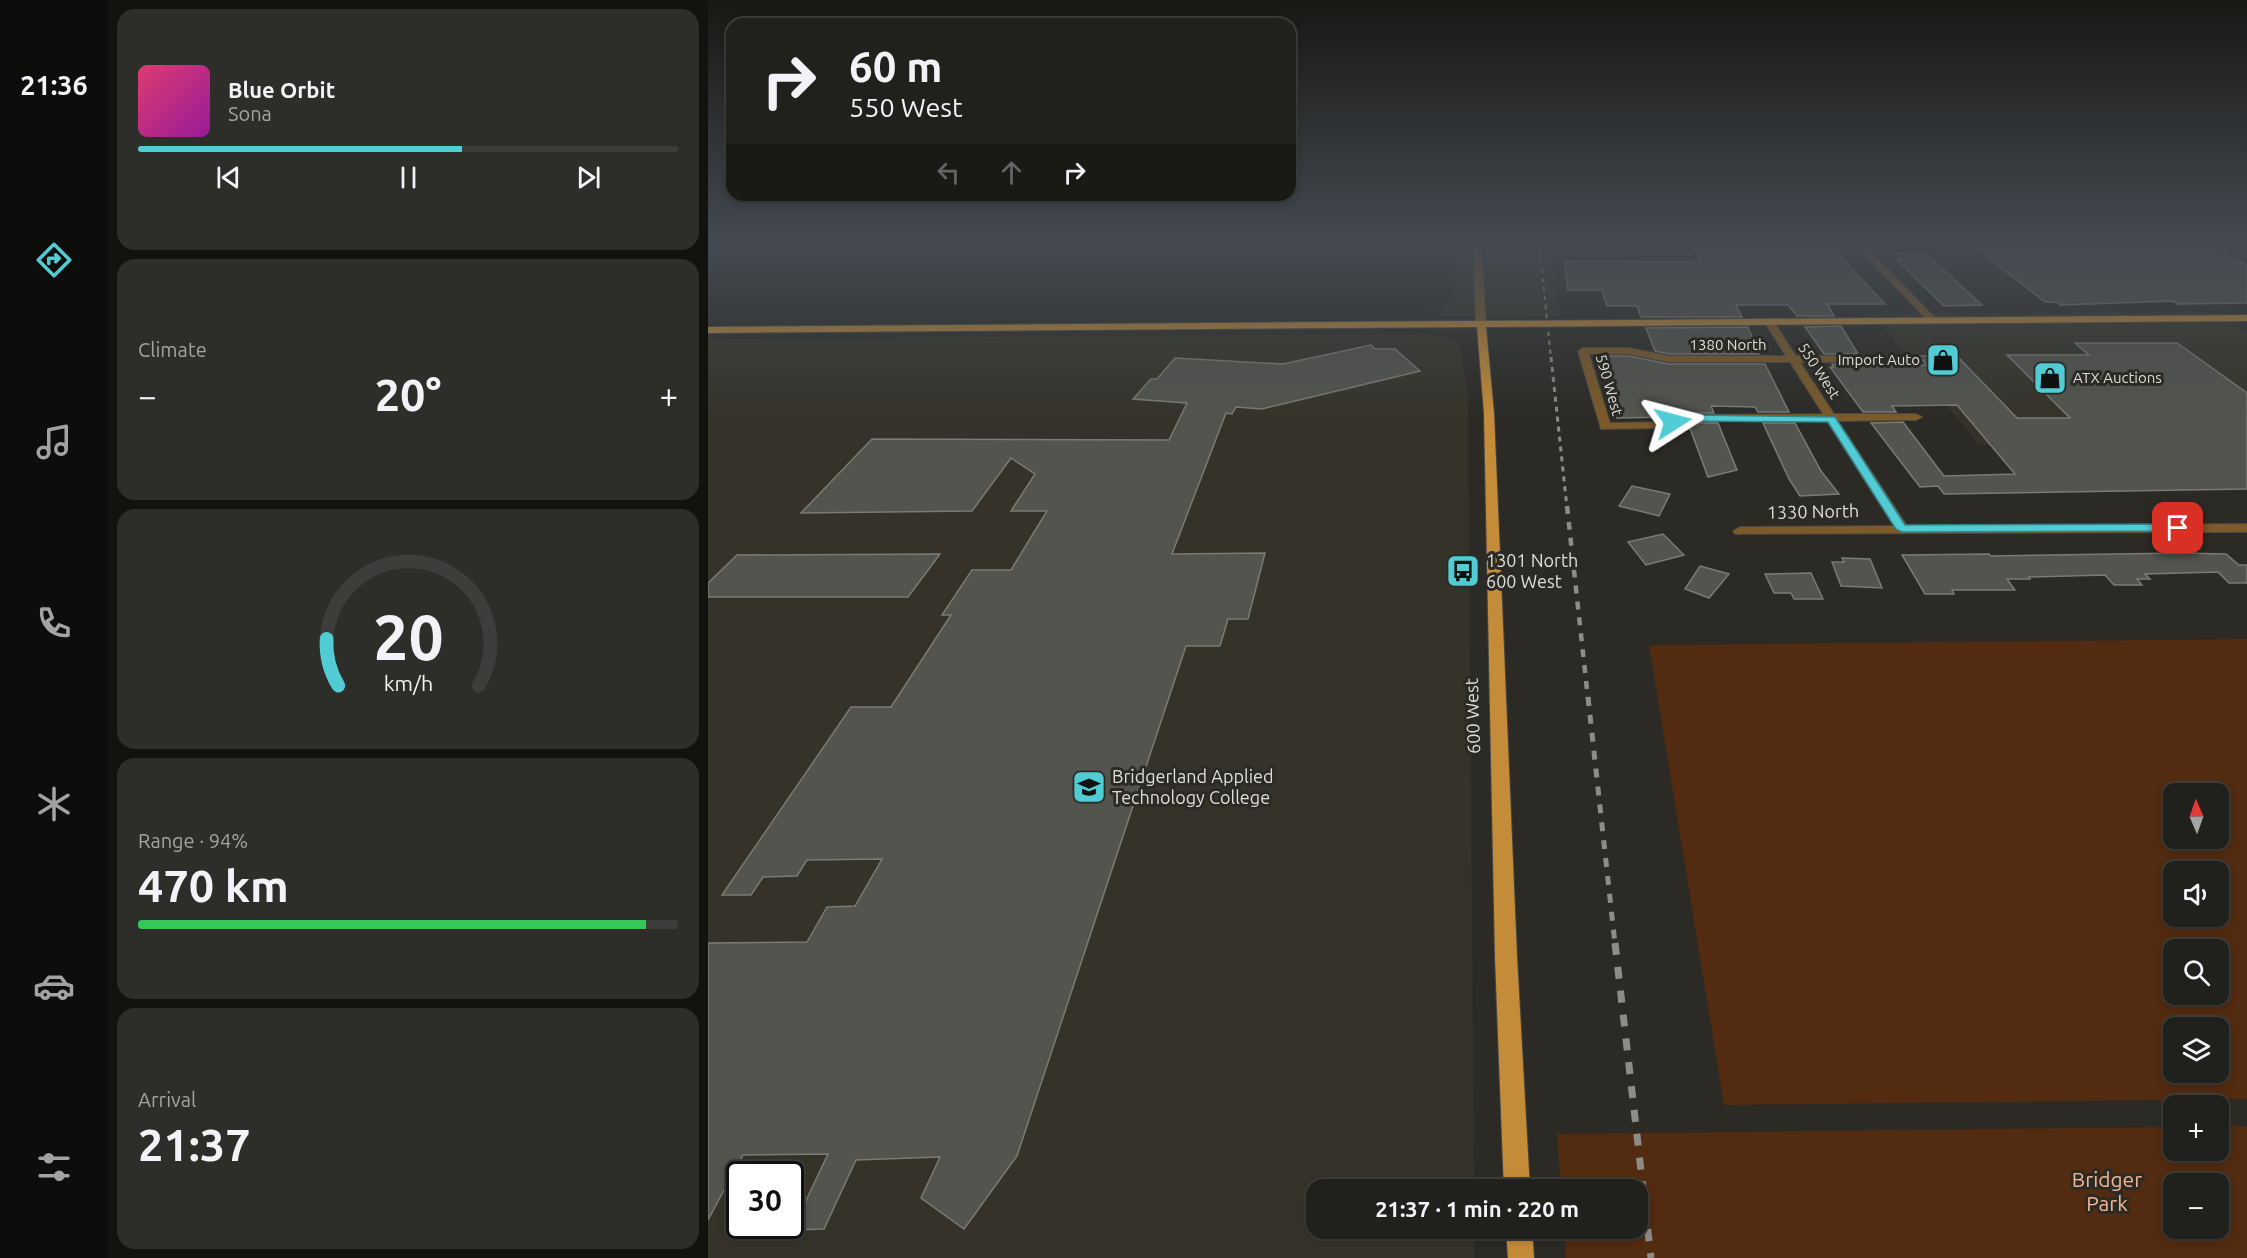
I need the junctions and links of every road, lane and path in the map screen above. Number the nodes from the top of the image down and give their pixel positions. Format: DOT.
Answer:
graph roads {
  1 [pos="1480,301"];
  2 [pos="1913,301"];
  3 [pos="2247,318"];
  4 [pos="1932,320"];
  5 [pos="1769,321"];
  6 [pos="1481,322"];
  7 [pos="708,330"];
  8 [pos="1583,351"];
  9 [pos="1872,359"];
  10 [pos="1794,360"];
  11 [pos="1916,417"];
  12 [pos="1832,419"];
  13 [pos="2247,528"];
  14 [pos="1902,529"];
  15 [pos="1740,531"];
  16 [pos="1516,1179"];
  17 [pos="1520,1239"];
  18 [pos="1521,1258"];
  1 -- 6 [label="street, 600 West"];
  2 -- 4 [label="street"];
  3 -- 4 [label="main road"];
  4 -- 5 [label="main road"];
  5 -- 6 [label="main road"];
  5 -- 10 [label="street, 550 West"];
  6 -- 7 [label="main road"];
  6 -- 16 [label="main road, 600 West"];
  8 -- 10 [label="street, 1380 North"];
  8 -- 12 [label="street, 590 West"];
  9 -- 10 [label="street, 1380 North"];
  10 -- 12 [label="street, 550 West"];
  11 -- 12 [label="street"];
  12 -- 14 [label="street, 550 West"];
  13 -- 14 [label="street, 1330 North"];
  14 -- 15 [label="street, 1330 North"];
  17 -- 18 [label="main road"];
}
